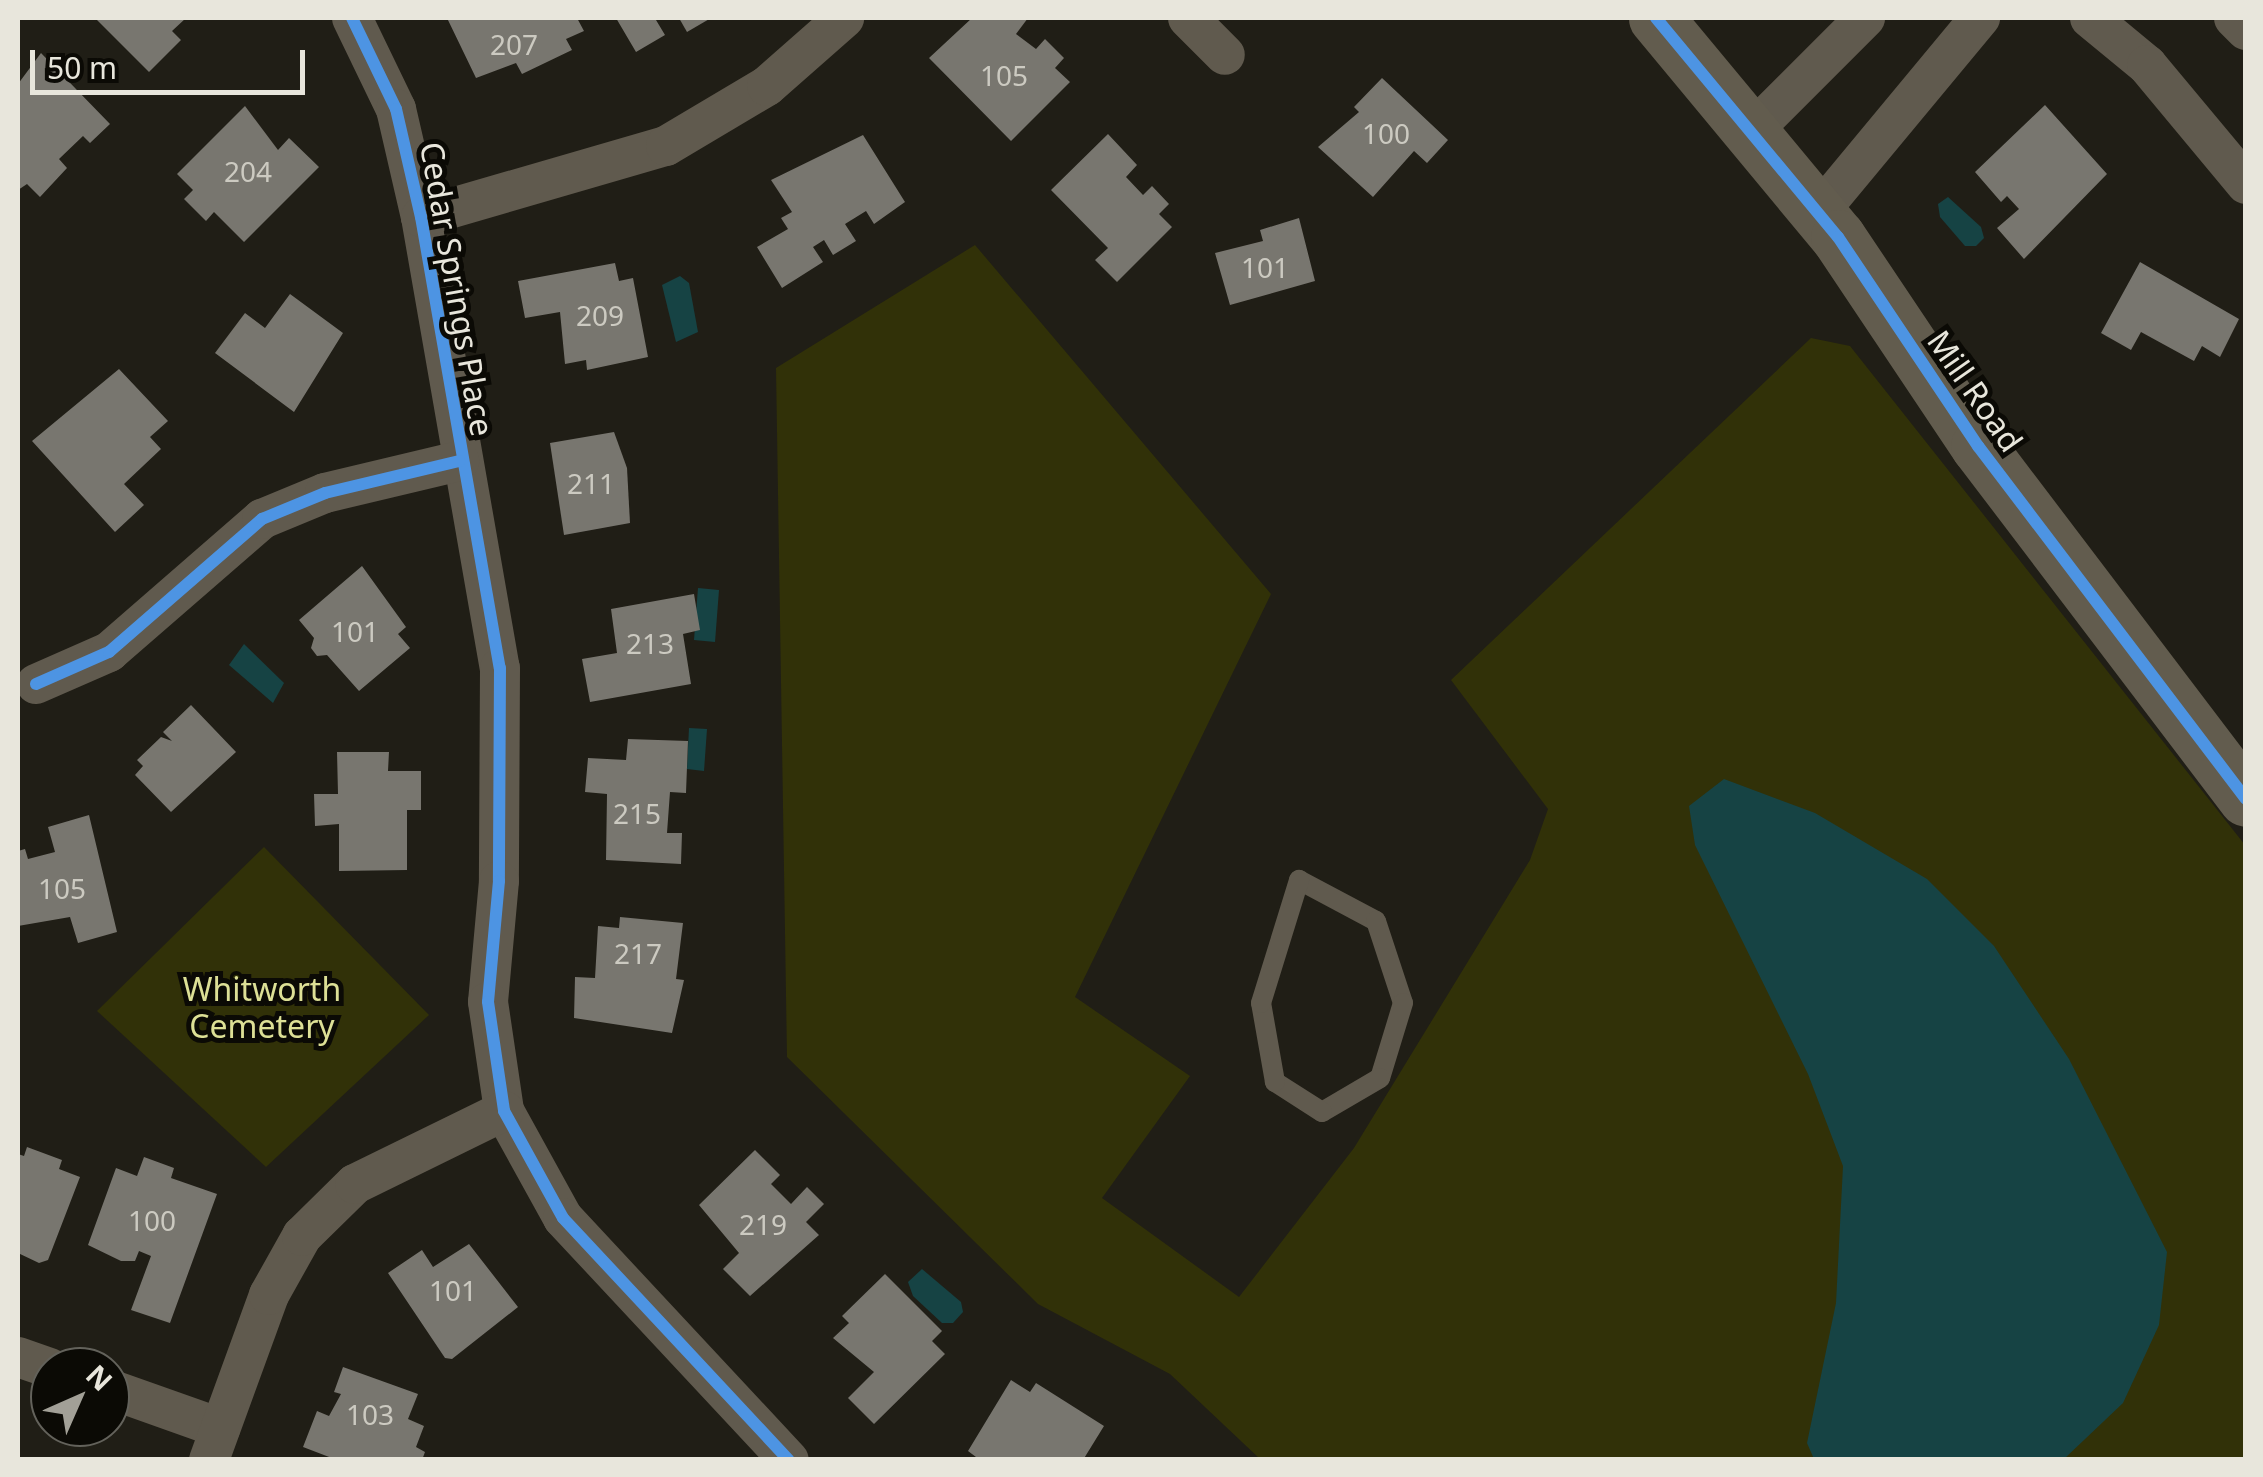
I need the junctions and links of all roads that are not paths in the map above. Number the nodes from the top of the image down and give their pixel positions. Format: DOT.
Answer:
graph roads {
  1 [pos="352,18"];
  2 [pos="844,18"];
  3 [pos="1188,18"];
  4 [pos="1656,18"];
  5 [pos="1864,18"];
  6 [pos="1980,18"];
  7 [pos="2090,18"];
  8 [pos="2234,18"];
  9 [pos="2246,30"];
  10 [pos="1225,55"];
  11 [pos="1752,132"];
  12 [pos="2246,184"];
  13 [pos="1818,213"];
  14 [pos="421,217"];
  15 [pos="460,462"];
  16 [pos="36,684"];
  17 [pos="2246,799"];
  18 [pos="1261,1003"];
  19 [pos="504,1112"];
  20 [pos="130,1400"];
  21 [pos="215,1444"];
  22 [pos="790,1460"];
  1 -- 14 [label="street, Cedar Springs Place"];
  2 -- 14 [label="street"];
  3 -- 10 [label="street"];
  4 -- 11 [label="street, Mill Road"];
  5 -- 11 [label="street"];
  6 -- 13 [label="street"];
  7 -- 12 [label="street"];
  8 -- 9 [label="street"];
  11 -- 13 [label="street, Mill Road"];
  13 -- 17 [label="street, Mill Road"];
  14 -- 15 [label="street, Cedar Springs Place"];
  15 -- 16 [label="street"];
  15 -- 19 [label="street, Cedar Springs Place"];
  18 -- 18 [label="lane"];
  19 -- 21 [label="street"];
  19 -- 22 [label="street"];
  20 -- 21 [label="street"];
}
